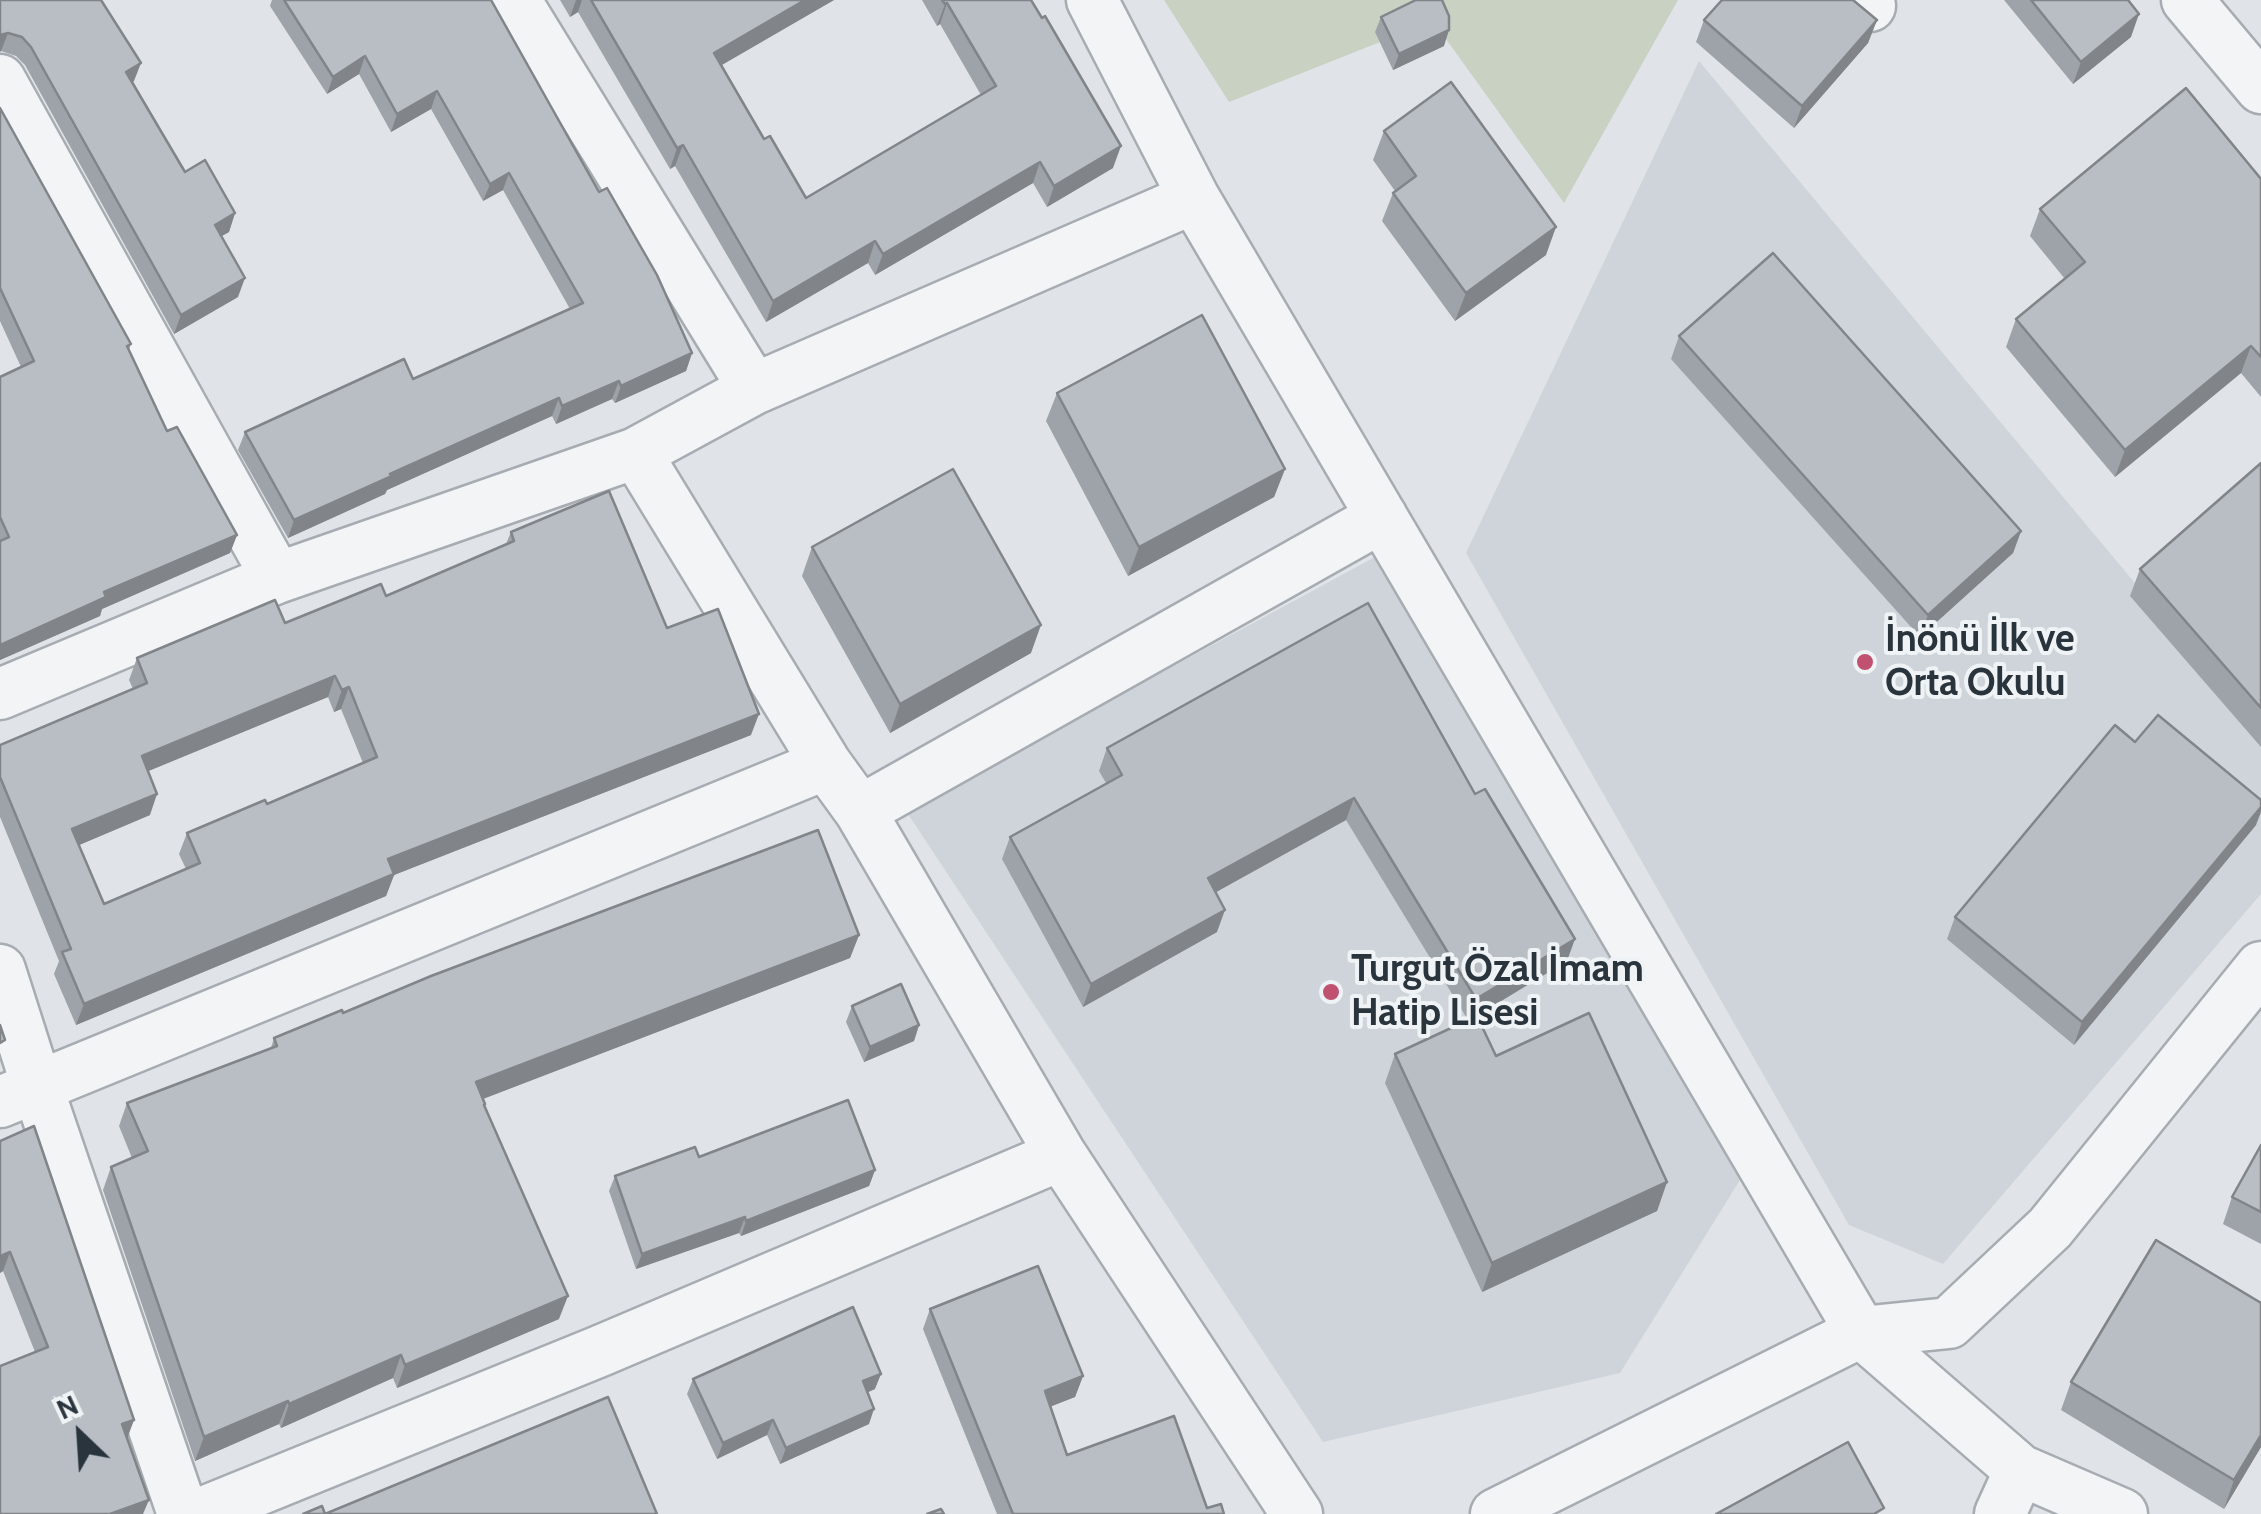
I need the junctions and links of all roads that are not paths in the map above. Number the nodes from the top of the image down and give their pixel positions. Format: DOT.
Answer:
graph roads {
  1 [pos="515,0"];
  2 [pos="1092,0"];
  3 [pos="2187,0"];
  4 [pos="0,80"];
  5 [pos="2261,88"];
  6 [pos="1194,198"];
  7 [pos="754,389"];
  8 [pos="636,452"];
  9 [pos="1382,518"];
  10 [pos="277,578"];
  11 [pos="0,694"];
  12 [pos="826,764"];
  13 [pos="860,810"];
  14 [pos="2261,967"];
  15 [pos="0,970"];
  16 [pos="19,1094"];
  17 [pos="1061,1154"];
  18 [pos="1861,1332"];
  19 [pos="2020,1470"];
  20 [pos="183,1514"];
  21 [pos="199,1514"];
  22 [pos="1297,1514"];
  23 [pos="1496,1514"];
  24 [pos="2000,1514"];
  25 [pos="2122,1514"];
  1 -- 7 [label="street"];
  2 -- 6 [label="street"];
  3 -- 5 [label="street"];
  4 -- 10 [label="street"];
  6 -- 7 [label="street"];
  6 -- 9 [label="street"];
  7 -- 8 [label="street"];
  8 -- 10 [label="street"];
  8 -- 12 [label="street"];
  9 -- 13 [label="street"];
  9 -- 18 [label="street"];
  10 -- 11 [label="street"];
  12 -- 13 [label="street"];
  12 -- 16 [label="street"];
  13 -- 17 [label="street"];
  14 -- 18 [label="street"];
  15 -- 16 [label="street"];
  16 -- 20 [label="street"];
  17 -- 21 [label="street"];
  17 -- 22 [label="street"];
  18 -- 19 [label="street"];
  18 -- 23 [label="street"];
  19 -- 24 [label="street"];
  19 -- 25 [label="street"];
}
